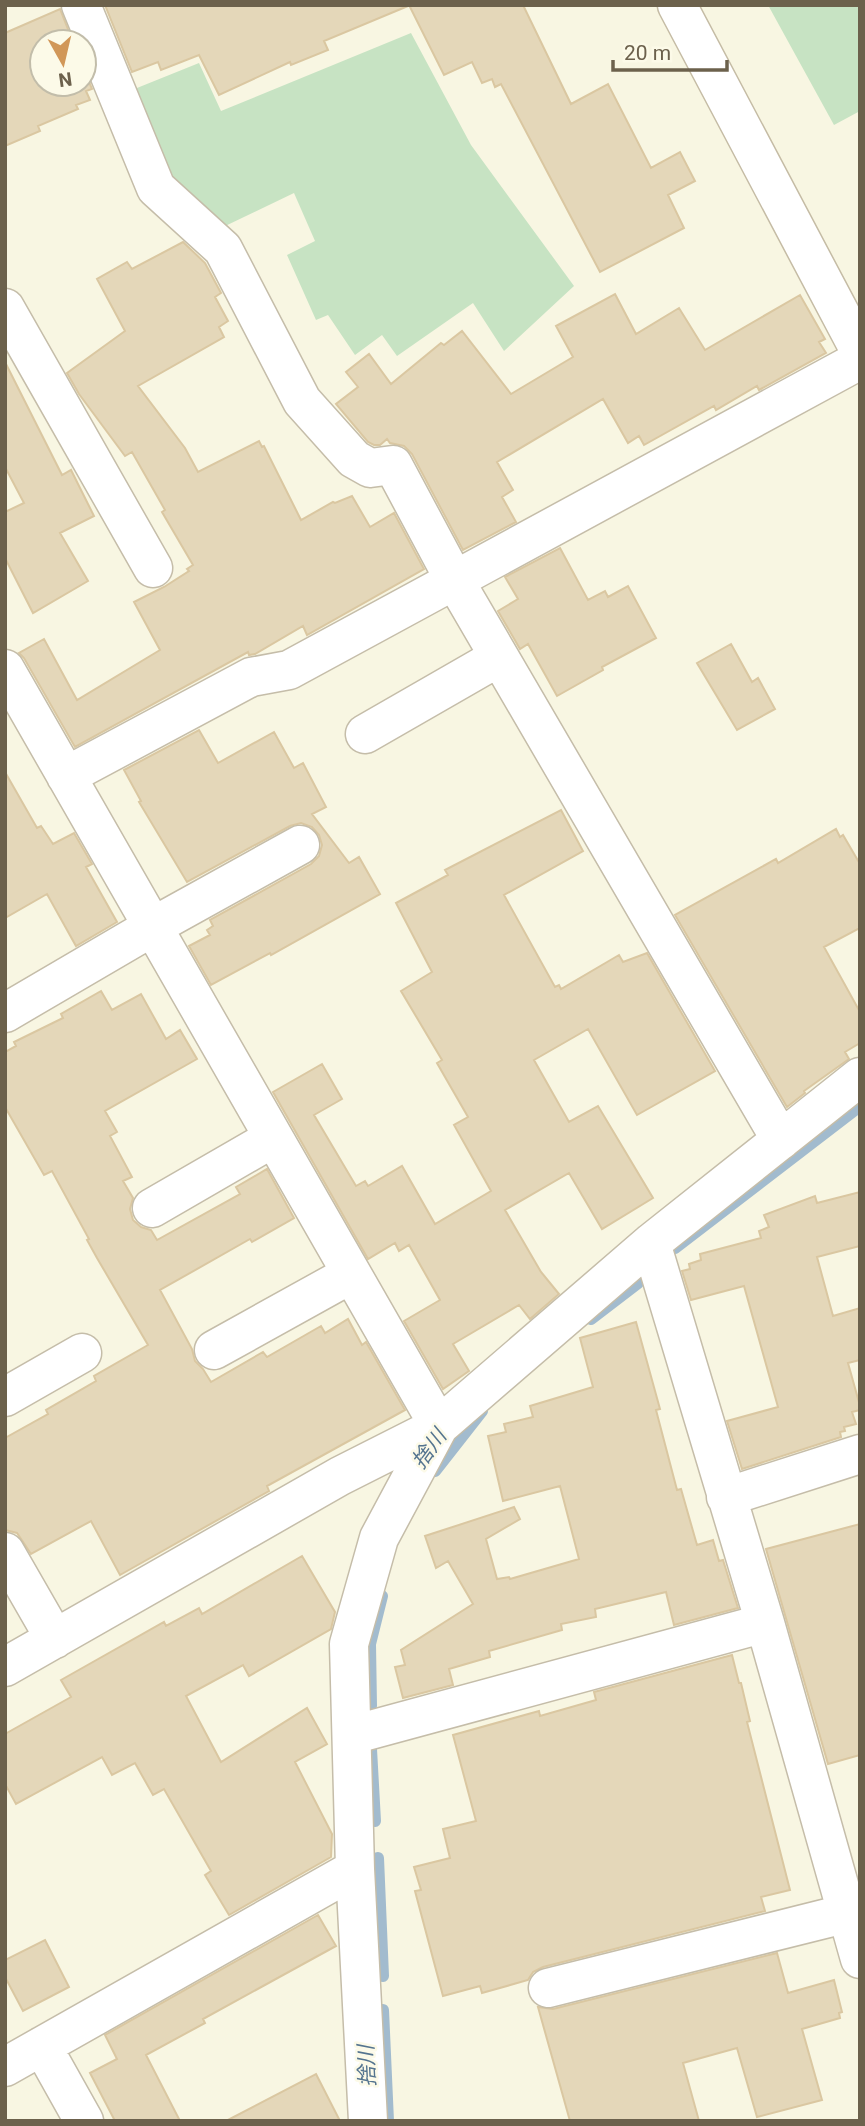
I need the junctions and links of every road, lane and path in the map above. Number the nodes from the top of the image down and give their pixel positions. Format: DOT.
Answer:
graph roads {
  1 [pos="82,5"];
  2 [pos="677,5"];
  3 [pos="9,324"];
  4 [pos="860,351"];
  5 [pos="860,360"];
  6 [pos="153,568"];
  7 [pos="455,581"];
  8 [pos="499,657"];
  9 [pos="5,669"];
  10 [pos="365,734"];
  11 [pos="66,776"];
  12 [pos="300,845"];
  13 [pos="152,927"];
  14 [pos="5,1013"];
  15 [pos="860,1077"];
  16 [pos="273,1138"];
  17 [pos="781,1140"];
  18 [pos="152,1208"];
  19 [pos="651,1242"];
  20 [pos="351,1274"];
  21 [pos="214,1350"];
  22 [pos="82,1353"];
  23 [pos="5,1397"];
  24 [pos="439,1426"];
  25 [pos="860,1454"];
  26 [pos="726,1497"];
  27 [pos="5,1552"];
  28 [pos="765,1623"];
  29 [pos="55,1639"];
  30 [pos="5,1667"];
  31 [pos="352,1735"];
  32 [pos="355,1869"];
  33 [pos="854,1911"];
  34 [pos="860,1959"];
  35 [pos="548,1988"];
  36 [pos="42,2046"];
  37 [pos="5,2067"];
  38 [pos="84,2121"];
  39 [pos="368,2121"];
  1 -- 7 [label="street"];
  2 -- 4 [label="street"];
  3 -- 6 [label="street"];
  5 -- 7 [label="street"];
  7 -- 8 [label="street"];
  7 -- 11 [label="street"];
  8 -- 10 [label="street"];
  8 -- 17 [label="street"];
  9 -- 11 [label="street"];
  11 -- 13 [label="street"];
  12 -- 13 [label="street"];
  13 -- 14 [label="street"];
  13 -- 16 [label="street"];
  15 -- 17 [label="street"];
  16 -- 18 [label="street"];
  16 -- 20 [label="street"];
  17 -- 19 [label="street"];
  19 -- 24 [label="street"];
  19 -- 26 [label="street"];
  20 -- 21 [label="street"];
  20 -- 24 [label="street"];
  22 -- 23 [label="street"];
  24 -- 29 [label="street"];
  24 -- 31 [label="street"];
  25 -- 26 [label="street"];
  26 -- 28 [label="street"];
  27 -- 29 [label="street"];
  28 -- 31 [label="street"];
  28 -- 33 [label="street"];
  29 -- 30 [label="street"];
  31 -- 32 [label="street"];
  32 -- 36 [label="street"];
  32 -- 39 [label="street"];
  33 -- 34 [label="street"];
  33 -- 35 [label="street"];
  36 -- 37 [label="street"];
  36 -- 38 [label="street"];
}
